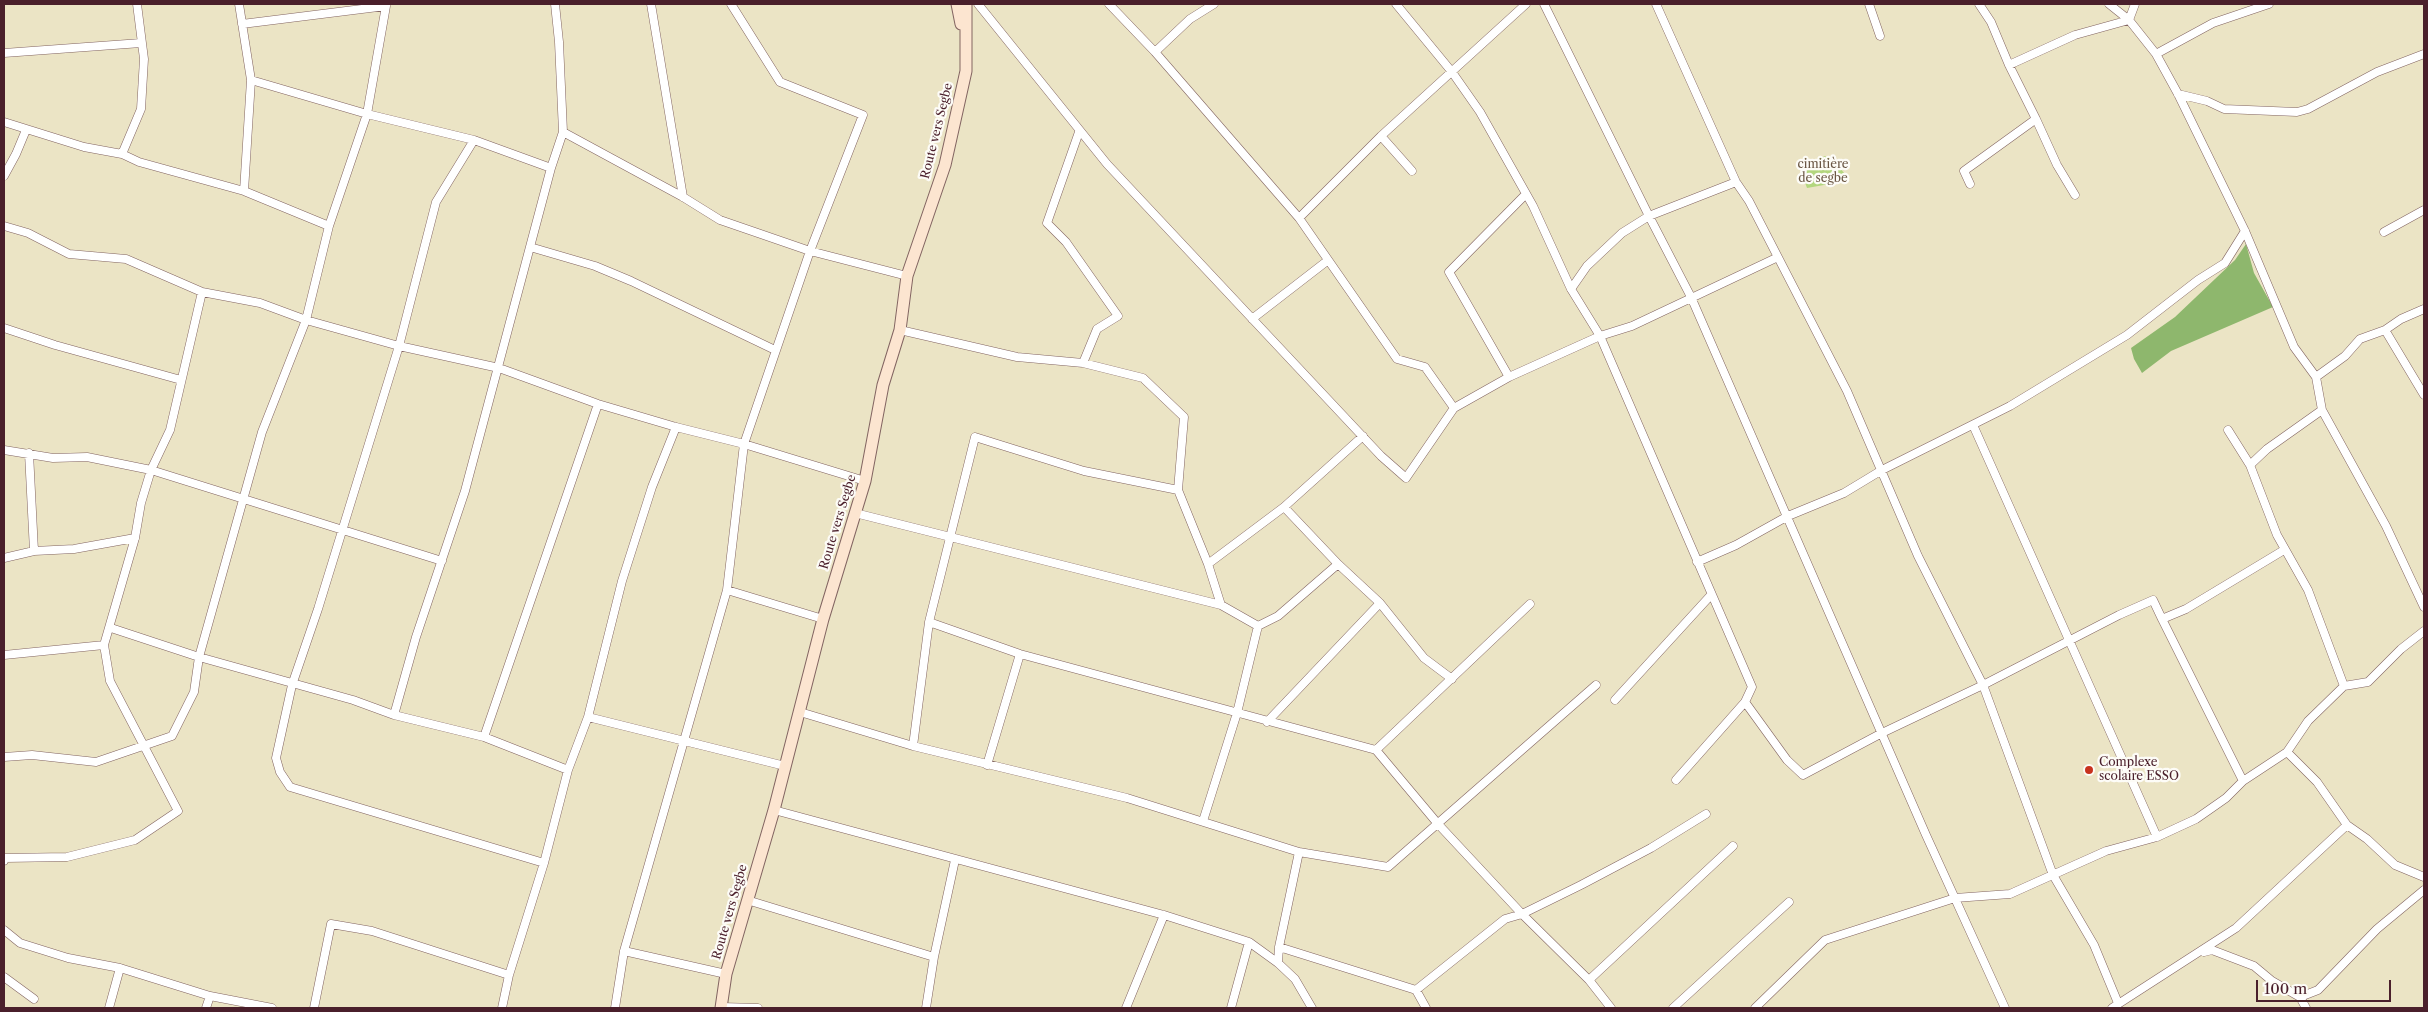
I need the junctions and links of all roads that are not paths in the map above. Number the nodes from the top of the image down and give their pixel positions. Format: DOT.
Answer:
graph roads {
  1 [pos="137,4"];
  2 [pos="239,4"];
  3 [pos="555,4"];
  4 [pos="651,4"];
  5 [pos="731,4"];
  6 [pos="957,4"];
  7 [pos="966,4"];
  8 [pos="978,4"];
  9 [pos="1109,4"];
  10 [pos="1214,4"];
  11 [pos="1396,4"];
  12 [pos="1526,4"];
  13 [pos="1544,4"];
  14 [pos="1656,4"];
  15 [pos="1869,4"];
  16 [pos="1979,4"];
  17 [pos="2109,4"];
  18 [pos="2135,4"];
  19 [pos="2269,4"];
  20 [pos="2129,20"];
  21 [pos="242,24"];
  22 [pos="1880,36"];
  23 [pos="965,41"];
  24 [pos="142,43"];
  25 [pos="1155,52"];
  26 [pos="4,53"];
  27 [pos="2156,54"];
  28 [pos="2424,54"];
  29 [pos="2009,65"];
  30 [pos="1452,72"];
  31 [pos="251,80"];
  32 [pos="2178,94"];
  33 [pos="366,114"];
  34 [pos="2036,119"];
  35 [pos="4,122"];
  36 [pos="26,130"];
  37 [pos="563,132"];
  38 [pos="1079,132"];
  39 [pos="1381,136"];
  40 [pos="474,140"];
  41 [pos="122,154"];
  42 [pos="551,168"];
  43 [pos="1412,171"];
  44 [pos="4,176"];
  45 [pos="1736,182"];
  46 [pos="1970,184"];
  47 [pos="244,191"];
  48 [pos="1526,194"];
  49 [pos="2075,195"];
  50 [pos="683,197"];
  51 [pos="2424,210"];
  52 [pos="1648,216"];
  53 [pos="1299,218"];
  54 [pos="4,226"];
  55 [pos="329,226"];
  56 [pos="2245,231"];
  57 [pos="2384,232"];
  58 [pos="530,247"];
  59 [pos="810,251"];
  60 [pos="1776,258"];
  61 [pos="1327,261"];
  62 [pos="908,276"];
  63 [pos="1571,289"];
  64 [pos="202,292"];
  65 [pos="1691,297"];
  66 [pos="2424,308"];
  67 [pos="1252,319"];
  68 [pos="306,320"];
  69 [pos="4,328"];
  70 [pos="900,330"];
  71 [pos="2385,330"];
  72 [pos="1600,336"];
  73 [pos="399,346"];
  74 [pos="775,350"];
  75 [pos="1083,363"];
  76 [pos="499,368"];
  77 [pos="1509,377"];
  78 [pos="2316,377"];
  79 [pos="181,380"];
  80 [pos="2424,395"];
  81 [pos="598,404"];
  82 [pos="1454,408"];
  83 [pos="2322,410"];
  84 [pos="1973,425"];
  85 [pos="676,428"];
  86 [pos="2228,430"];
  87 [pos="1363,436"];
  88 [pos="744,444"];
  89 [pos="4,450"];
  90 [pos="30,453"];
  91 [pos="2250,465"];
  92 [pos="151,470"];
  93 [pos="1882,470"];
  94 [pos="865,481"];
  95 [pos="1178,490"];
  96 [pos="242,498"];
  97 [pos="1284,507"];
  98 [pos="855,513"];
  99 [pos="1788,516"];
  100 [pos="342,530"];
  101 [pos="950,535"];
  102 [pos="136,538"];
  103 [pos="2284,550"];
  104 [pos="34,551"];
  105 [pos="4,558"];
  106 [pos="442,561"];
  107 [pos="1697,562"];
  108 [pos="1208,564"];
  109 [pos="1338,564"];
  110 [pos="727,590"];
  111 [pos="1711,595"];
  112 [pos="1380,603"];
  113 [pos="1530,604"];
  114 [pos="1221,605"];
  115 [pos="2424,607"];
  116 [pos="823,619"];
  117 [pos="2162,619"];
  118 [pos="929,622"];
  119 [pos="1258,626"];
  120 [pos="111,628"];
  121 [pos="2424,631"];
  122 [pos="2070,639"];
  123 [pos="104,645"];
  124 [pos="1020,654"];
  125 [pos="4,655"];
  126 [pos="199,657"];
  127 [pos="1452,679"];
  128 [pos="292,685"];
  129 [pos="1596,685"];
  130 [pos="1982,685"];
  131 [pos="2344,686"];
  132 [pos="1615,700"];
  133 [pos="1745,702"];
  134 [pos="800,712"];
  135 [pos="1237,713"];
  136 [pos="394,715"];
  137 [pos="588,717"];
  138 [pos="1267,722"];
  139 [pos="1882,733"];
  140 [pos="484,737"];
  141 [pos="683,741"];
  142 [pos="144,744"];
  143 [pos="913,746"];
  144 [pos="1376,750"];
  145 [pos="2287,752"];
  146 [pos="4,757"];
  147 [pos="785,766"];
  148 [pos="987,766"];
  149 [pos="568,770"];
  150 [pos="1676,780"];
  151 [pos="2243,781"];
  152 [pos="774,810"];
  153 [pos="1706,814"];
  154 [pos="1203,820"];
  155 [pos="1438,824"];
  156 [pos="2347,825"];
  157 [pos="2157,837"];
  158 [pos="1733,846"];
  159 [pos="1299,852"];
  160 [pos="4,860"];
  161 [pos="955,860"];
  162 [pos="544,863"];
  163 [pos="2053,875"];
  164 [pos="2424,877"];
  165 [pos="2424,890"];
  166 [pos="1956,898"];
  167 [pos="747,900"];
  168 [pos="1789,902"];
  169 [pos="1522,914"];
  170 [pos="1164,915"];
  171 [pos="4,930"];
  172 [pos="1249,942"];
  173 [pos="1279,947"];
  174 [pos="624,951"];
  175 [pos="2197,954"];
  176 [pos="934,957"];
  177 [pos="1278,963"];
  178 [pos="120,968"];
  179 [pos="726,974"];
  180 [pos="509,975"];
  181 [pos="4,977"];
  182 [pos="1589,980"];
  183 [pos="1416,990"];
  184 [pos="210,996"];
  185 [pos="2300,997"];
  186 [pos="34,999"];
  187 [pos="2115,1006"];
  188 [pos="109,1008"];
  189 [pos="206,1008"];
  190 [pos="272,1008"];
  191 [pos="314,1008"];
  192 [pos="502,1008"];
  193 [pos="615,1008"];
  194 [pos="721,1008"];
  195 [pos="758,1008"];
  196 [pos="926,1008"];
  197 [pos="1126,1008"];
  198 [pos="1231,1008"];
  199 [pos="1312,1008"];
  200 [pos="1426,1008"];
  201 [pos="1611,1008"];
  202 [pos="1673,1008"];
  203 [pos="1755,1008"];
  204 [pos="2005,1008"];
  205 [pos="2306,1008"];
  1 -- 24 [label="street"];
  2 -- 21 [label="street"];
  3 -- 37 [label="street"];
  4 -- 50 [label="street"];
  5 -- 59 [label="street"];
  6 -- 23 [label="main road, Route vers Segbe"];
  7 -- 23 [label="main road, Route vers Segbe"];
  8 -- 38 [label="street"];
  9 -- 25 [label="street"];
  10 -- 25 [label="street"];
  11 -- 30 [label="street"];
  12 -- 30 [label="street"];
  13 -- 52 [label="street"];
  14 -- 45 [label="street"];
  15 -- 22 [label="street"];
  16 -- 29 [label="street"];
  17 -- 20 [label="street"];
  18 -- 20 [label="street"];
  19 -- 27 [label="street"];
  20 -- 27 [label="street"];
  20 -- 29 [label="street"];
  21 -- 31 [label="street"];
  21 -- 33 [label="street"];
  23 -- 62 [label="main road, Route vers Segbe"];
  24 -- 26 [label="street"];
  24 -- 41 [label="street"];
  25 -- 53 [label="street"];
  27 -- 32 [label="street"];
  28 -- 32 [label="street"];
  29 -- 34 [label="street"];
  30 -- 39 [label="street"];
  30 -- 48 [label="street"];
  31 -- 33 [label="street"];
  31 -- 47 [label="street"];
  32 -- 56 [label="street"];
  33 -- 40 [label="street"];
  33 -- 55 [label="street"];
  34 -- 46 [label="street"];
  34 -- 49 [label="street"];
  35 -- 36 [label="street"];
  36 -- 41 [label="street"];
  36 -- 44 [label="street"];
  37 -- 42 [label="street"];
  37 -- 50 [label="street"];
  38 -- 67 [label="street"];
  38 -- 75 [label="street"];
  39 -- 43 [label="street"];
  39 -- 53 [label="street"];
  40 -- 42 [label="street"];
  40 -- 73 [label="street"];
  41 -- 47 [label="street"];
  42 -- 58 [label="street"];
  45 -- 52 [label="street"];
  45 -- 60 [label="street"];
  47 -- 55 [label="street"];
  48 -- 63 [label="street"];
  48 -- 77 [label="street"];
  50 -- 59 [label="street"];
  51 -- 57 [label="street"];
  52 -- 63 [label="street"];
  52 -- 65 [label="street"];
  53 -- 61 [label="street"];
  54 -- 64 [label="street"];
  55 -- 68 [label="street"];
  56 -- 78 [label="street"];
  56 -- 84 [label="street"];
  58 -- 74 [label="street"];
  58 -- 76 [label="street"];
  59 -- 62 [label="street"];
  59 -- 74 [label="street"];
  60 -- 65 [label="street"];
  60 -- 93 [label="street"];
  61 -- 67 [label="street"];
  61 -- 82 [label="street"];
  62 -- 70 [label="main road, Route vers Segbe"];
  63 -- 72 [label="street"];
  64 -- 68 [label="street"];
  64 -- 79 [label="street"];
  65 -- 72 [label="street"];
  65 -- 99 [label="street"];
  66 -- 71 [label="street"];
  67 -- 87 [label="street"];
  68 -- 73 [label="street"];
  68 -- 96 [label="street"];
  69 -- 79 [label="street"];
  70 -- 75 [label="street"];
  70 -- 94 [label="main road, Route vers Segbe"];
  71 -- 78 [label="street"];
  71 -- 80 [label="street"];
  72 -- 77 [label="street"];
  72 -- 107 [label="street"];
  73 -- 76 [label="street"];
  73 -- 100 [label="street"];
  74 -- 88 [label="street"];
  75 -- 95 [label="street"];
  76 -- 81 [label="street"];
  76 -- 106 [label="street"];
  77 -- 82 [label="street"];
  78 -- 83 [label="street"];
  79 -- 92 [label="street"];
  81 -- 85 [label="street"];
  81 -- 140 [label="street"];
  82 -- 87 [label="street"];
  83 -- 91 [label="street"];
  83 -- 115 [label="street"];
  84 -- 93 [label="street"];
  84 -- 122 [label="street"];
  85 -- 88 [label="street"];
  85 -- 137 [label="street"];
  86 -- 91 [label="street"];
  87 -- 97 [label="street"];
  88 -- 94 [label="street"];
  88 -- 110 [label="street"];
  89 -- 90 [label="street"];
  90 -- 92 [label="street"];
  90 -- 104 [label="street"];
  91 -- 103 [label="street"];
  92 -- 96 [label="street"];
  92 -- 102 [label="street"];
  93 -- 99 [label="street"];
  93 -- 130 [label="street"];
  94 -- 98 [label="main road, Route vers Segbe"];
  95 -- 101 [label="street"];
  95 -- 108 [label="street"];
  96 -- 100 [label="street"];
  96 -- 126 [label="street"];
  97 -- 108 [label="street"];
  97 -- 109 [label="street"];
  98 -- 101 [label="street"];
  98 -- 116 [label="main road, Route vers Segbe"];
  99 -- 107 [label="street"];
  99 -- 139 [label="street"];
  100 -- 106 [label="street"];
  100 -- 128 [label="street"];
  101 -- 114 [label="street"];
  101 -- 118 [label="street"];
  102 -- 104 [label="street"];
  102 -- 120 [label="street"];
  103 -- 117 [label="street"];
  103 -- 131 [label="street"];
  104 -- 105 [label="street"];
  106 -- 136 [label="street"];
  107 -- 111 [label="street"];
  108 -- 114 [label="street"];
  109 -- 112 [label="street"];
  109 -- 119 [label="street"];
  110 -- 116 [label="street"];
  110 -- 141 [label="street"];
  111 -- 132 [label="street"];
  111 -- 133 [label="street"];
  112 -- 127 [label="street"];
  112 -- 138 [label="street"];
  113 -- 127 [label="street"];
  114 -- 119 [label="street"];
  116 -- 134 [label="main road, Route vers Segbe"];
  117 -- 122 [label="street"];
  117 -- 151 [label="street"];
  118 -- 124 [label="street"];
  118 -- 143 [label="street"];
  119 -- 135 [label="street"];
  120 -- 123 [label="street"];
  120 -- 126 [label="street"];
  121 -- 131 [label="street"];
  122 -- 130 [label="street"];
  122 -- 157 [label="street"];
  123 -- 125 [label="street"];
  123 -- 142 [label="street"];
  124 -- 135 [label="street"];
  124 -- 148 [label="street"];
  126 -- 128 [label="street"];
  126 -- 142 [label="street"];
  127 -- 144 [label="street"];
  128 -- 136 [label="street"];
  128 -- 162 [label="street"];
  129 -- 155 [label="street"];
  130 -- 139 [label="street"];
  130 -- 163 [label="street"];
  131 -- 145 [label="street"];
  133 -- 139 [label="street"];
  133 -- 150 [label="street"];
  134 -- 143 [label="street"];
  134 -- 147 [label="main road, Route vers Segbe"];
  135 -- 138 [label="street"];
  135 -- 154 [label="street"];
  136 -- 140 [label="street"];
  137 -- 141 [label="street"];
  137 -- 149 [label="street"];
  138 -- 144 [label="street"];
  139 -- 166 [label="street"];
  140 -- 149 [label="street"];
  141 -- 147 [label="street"];
  141 -- 174 [label="street"];
  142 -- 146 [label="street"];
  142 -- 160 [label="street"];
  143 -- 148 [label="street"];
  144 -- 155 [label="street"];
  145 -- 151 [label="street"];
  145 -- 156 [label="street"];
  147 -- 152 [label="main road, Route vers Segbe"];
  148 -- 154 [label="street"];
  149 -- 162 [label="street"];
  151 -- 157 [label="street"];
  152 -- 161 [label="street"];
  152 -- 167 [label="main road, Route vers Segbe"];
  153 -- 169 [label="street"];
  154 -- 159 [label="street"];
  155 -- 159 [label="street"];
  155 -- 169 [label="street"];
  156 -- 164 [label="street"];
  156 -- 175 [label="street"];
  157 -- 163 [label="street"];
  158 -- 182 [label="street"];
  159 -- 173 [label="street"];
  161 -- 170 [label="street"];
  161 -- 176 [label="street"];
  162 -- 180 [label="street"];
  163 -- 166 [label="street"];
  163 -- 187 [label="street"];
  165 -- 185 [label="street"];
  166 -- 203 [label="street"];
  166 -- 204 [label="street"];
  167 -- 176 [label="street"];
  167 -- 179 [label="main road, Route vers Segbe"];
  168 -- 202 [label="street"];
  169 -- 182 [label="street"];
  169 -- 183 [label="street"];
  170 -- 172 [label="street"];
  170 -- 197 [label="street"];
  171 -- 178 [label="street"];
  172 -- 177 [label="street"];
  172 -- 198 [label="street"];
  173 -- 177 [label="street"];
  173 -- 183 [label="street"];
  174 -- 179 [label="street"];
  174 -- 193 [label="street"];
  175 -- 185 [label="street"];
  175 -- 187 [label="street"];
  176 -- 196 [label="street"];
  177 -- 199 [label="street"];
  178 -- 184 [label="street"];
  178 -- 188 [label="street"];
  179 -- 194 [label="main road, Route vers Segbe"];
  180 -- 191 [label="street"];
  180 -- 192 [label="street"];
  181 -- 186 [label="street"];
  182 -- 201 [label="street"];
  183 -- 200 [label="street"];
  184 -- 189 [label="street"];
  184 -- 190 [label="street"];
  185 -- 205 [label="street"];
  194 -- 195 [label="street"];
}
